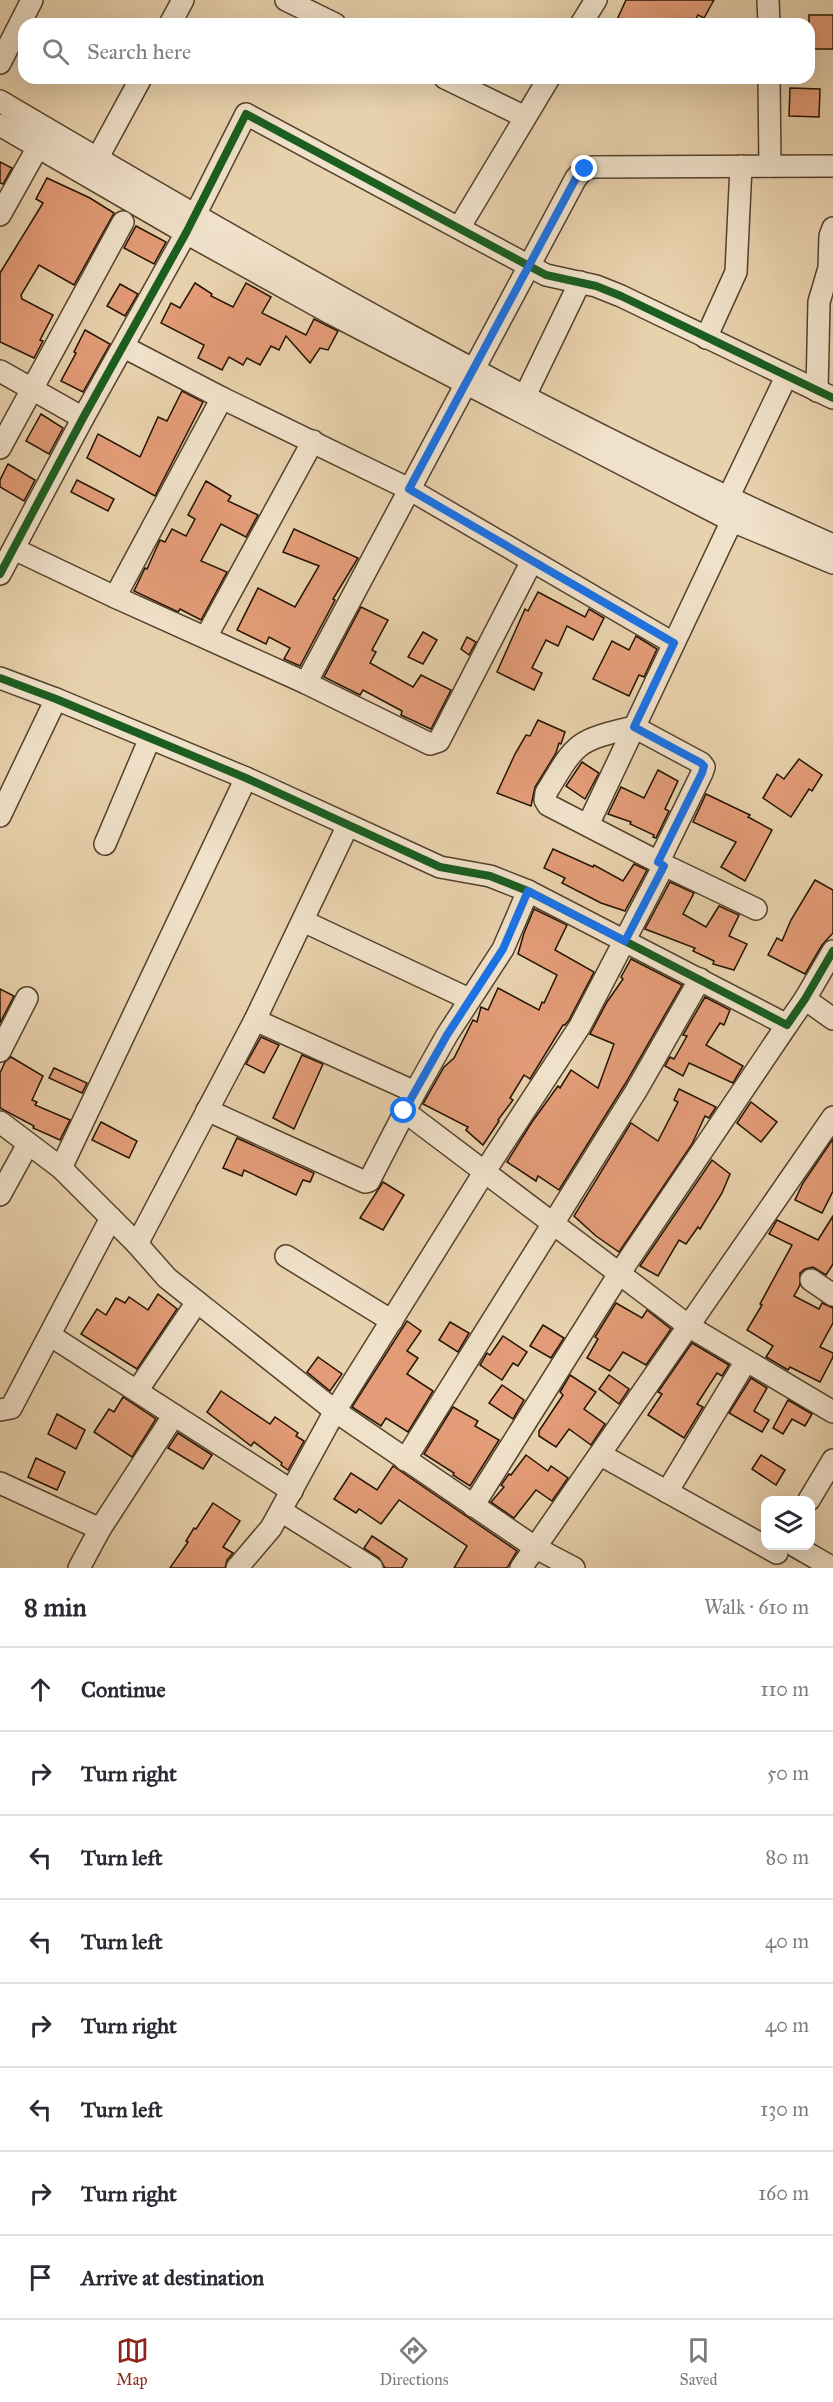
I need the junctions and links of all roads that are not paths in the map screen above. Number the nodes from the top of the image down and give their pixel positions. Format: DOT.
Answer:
graph roads {
  1 [pos="33,0"];
  2 [pos="183,0"];
  3 [pos="286,0"];
  4 [pos="596,0"];
  5 [pos="768,0"];
  6 [pos="24,18"];
  7 [pos="173,18"];
  8 [pos="323,18"];
  9 [pos="585,18"];
  10 [pos="769,18"];
  11 [pos="18,29"];
  12 [pos="0,63"];
  13 [pos="138,84"];
  14 [pos="457,84"];
  15 [pos="545,84"];
  16 [pos="769,84"];
  17 [pos="0,101"];
  18 [pos="525,117"];
  19 [pos="0,125"];
  20 [pos="38,147"];
  21 [pos="833,165"];
  22 [pos="741,166"];
  23 [pos="770,166"];
  24 [pos="93,167"];
  25 [pos="0,215"];
  26 [pos="123,222"];
  27 [pos="191,224"];
  28 [pos="459,228"];
  29 [pos="833,228"];
  30 [pos="529,266"];
  31 [pos="580,282"];
  32 [pos="706,338"];
  33 [pos="124,347"];
  34 [pos="0,371"];
  35 [pos="469,376"];
  36 [pos="786,377"];
  37 [pos="33,390"];
  38 [pos="825,395"];
  39 [pos="222,398"];
  40 [pos="524,398"];
  41 [pos="83,418"];
  42 [pos="313,441"];
  43 [pos="0,448"];
  44 [pos="409,489"];
  45 [pos="733,508"];
  46 [pos="833,545"];
  47 [pos="14,549"];
  48 [pos="532,561"];
  49 [pos="833,563"];
  50 [pos="0,574"];
  51 [pos="115,597"];
  52 [pos="206,637"];
  53 [pos="674,643"];
  54 [pos="0,678"];
  55 [pos="306,683"];
  56 [pos="57,699"];
  57 [pos="634,727"];
  58 [pos="150,738"];
  59 [pos="246,778"];
  60 [pos="0,816"];
  61 [pos="348,825"];
  62 [pos="588,825"];
  63 [pos="105,844"];
  64 [pos="661,864"];
  65 [pos="528,891"];
  66 [pos="756,909"];
  67 [pos="303,921"];
  68 [pos="625,941"];
  69 [pos="833,951"];
  70 [pos="700,979"];
  71 [pos="27,998"];
  72 [pos="469,999"];
  73 [pos="805,999"];
  74 [pos="833,1019"];
  75 [pos="255,1020"];
  76 [pos="787,1025"];
  77 [pos="0,1051"];
  78 [pos="415,1092"];
  79 [pos="207,1110"];
  80 [pos="404,1111"];
  81 [pos="833,1117"];
  82 [pos="0,1122"];
  83 [pos="28,1144"];
  84 [pos="61,1168"];
  85 [pos="485,1171"];
  86 [pos="0,1195"];
  87 [pos="111,1218"];
  88 [pos="552,1223"];
  89 [pos="137,1244"];
  90 [pos="286,1256"];
  91 [pos="620,1274"];
  92 [pos="811,1280"];
  93 [pos="833,1294"];
  94 [pos="197,1302"];
  95 [pos="392,1321"];
  96 [pos="690,1327"];
  97 [pos="51,1336"];
  98 [pos="746,1360"];
  99 [pos="137,1391"];
  100 [pos="0,1410"];
  101 [pos="335,1411"];
  102 [pos="833,1412"];
  103 [pos="174,1415"];
  104 [pos="601,1455"];
  105 [pos="405,1460"];
  106 [pos="833,1460"];
  107 [pos="0,1482"];
  108 [pos="292,1491"];
  109 [pos="667,1492"];
  110 [pos="811,1496"];
  111 [pos="473,1506"];
  112 [pos="281,1511"];
  113 [pos="100,1529"];
  114 [pos="536,1548"];
  115 [pos="781,1553"];
  116 [pos="79,1568"];
  117 [pos="237,1568"];
  118 [pos="372,1568"];
  119 [pos="521,1568"];
  120 [pos="574,1568"];
  121 [pos="833,1568"];
  1 -- 6 [label="street"];
  2 -- 7 [label="street"];
  3 -- 8 [label="street"];
  4 -- 9 [label="street"];
  5 -- 10 [label="street"];
  11 -- 12 [label="street"];
  13 -- 24 [label="street"];
  14 -- 18 [label="street"];
  15 -- 18 [label="street"];
  16 -- 23 [label="street"];
  17 -- 24 [label="street"];
  18 -- 28 [label="street"];
  19 -- 20 [label="street"];
  20 -- 24 [label="street"];
  20 -- 25 [label="street"];
  21 -- 23 [label="street"];
  22 -- 23 [label="street"];
  22 -- 30 [label="street"];
  22 -- 32 [label="street"];
  24 -- 27 [label="street"];
  26 -- 37 [label="street"];
  27 -- 28 [label="street"];
  27 -- 33 [label="street"];
  27 -- 35 [label="street"];
  28 -- 30 [label="street"];
  29 -- 38 [label="street"];
  30 -- 31 [label="street"];
  30 -- 35 [label="street"];
  31 -- 32 [label="street"];
  31 -- 40 [label="street"];
  32 -- 36 [label="street"];
  33 -- 39 [label="street"];
  33 -- 41 [label="street"];
  34 -- 37 [label="street"];
  35 -- 40 [label="street"];
  35 -- 44 [label="street"];
  35 -- 45 [label="street"];
  36 -- 38 [label="street"];
  36 -- 45 [label="street"];
  37 -- 41 [label="street"];
  37 -- 43 [label="street"];
  39 -- 42 [label="street"];
  39 -- 51 [label="street"];
  40 -- 45 [label="street"];
  41 -- 47 [label="street"];
  42 -- 44 [label="street"];
  42 -- 52 [label="street"];
  44 -- 48 [label="street"];
  44 -- 55 [label="street"];
  45 -- 46 [label="street"];
  45 -- 49 [label="street"];
  45 -- 53 [label="street"];
  47 -- 50 [label="street"];
  47 -- 51 [label="street"];
  48 -- 53 [label="street"];
  48 -- 55 [label="street"];
  51 -- 52 [label="street"];
  52 -- 55 [label="street"];
  53 -- 57 [label="street"];
  54 -- 56 [label="street"];
  56 -- 58 [label="street"];
  56 -- 60 [label="street"];
  57 -- 62 [label="street"];
  57 -- 62 [label="street"];
  57 -- 64 [label="street"];
  58 -- 59 [label="street"];
  58 -- 63 [label="street"];
  59 -- 61 [label="street"];
  59 -- 84 [label="street"];
  61 -- 65 [label="street"];
  61 -- 67 [label="street"];
  62 -- 64 [label="street"];
  64 -- 66 [label="street"];
  64 -- 68 [label="street"];
  65 -- 68 [label="street"];
  65 -- 72 [label="street"];
  67 -- 72 [label="street"];
  67 -- 75 [label="street"];
  68 -- 70 [label="street"];
  68 -- 85 [label="street"];
  69 -- 73 [label="street"];
  70 -- 76 [label="street"];
  70 -- 88 [label="street"];
  71 -- 77 [label="street"];
  72 -- 78 [label="street"];
  73 -- 74 [label="street"];
  73 -- 76 [label="street"];
  75 -- 78 [label="street"];
  75 -- 79 [label="street"];
  76 -- 91 [label="street"];
  78 -- 80 [label="street"];
  79 -- 80 [label="street"];
  79 -- 89 [label="street"];
  80 -- 85 [label="street"];
  81 -- 96 [label="street"];
  82 -- 83 [label="street"];
  83 -- 84 [label="street"];
  83 -- 86 [label="street"];
  84 -- 87 [label="street"];
  85 -- 88 [label="street"];
  85 -- 95 [label="street"];
  87 -- 89 [label="street"];
  87 -- 97 [label="street"];
  88 -- 91 [label="street"];
  88 -- 105 [label="street"];
  89 -- 94 [label="street"];
  90 -- 95 [label="street"];
  91 -- 96 [label="street"];
  91 -- 111 [label="street"];
  92 -- 93 [label="street"];
  94 -- 99 [label="street"];
  94 -- 101 [label="street"];
  95 -- 101 [label="street"];
  96 -- 98 [label="street"];
  96 -- 104 [label="street"];
  97 -- 99 [label="street"];
  97 -- 100 [label="street"];
  98 -- 102 [label="street"];
  98 -- 109 [label="street"];
  99 -- 103 [label="street"];
  101 -- 105 [label="street"];
  101 -- 108 [label="street"];
  103 -- 108 [label="street"];
  103 -- 113 [label="street"];
  104 -- 109 [label="street"];
  104 -- 114 [label="street"];
  105 -- 111 [label="street"];
  106 -- 110 [label="street"];
  107 -- 113 [label="street"];
  108 -- 112 [label="street"];
  109 -- 115 [label="street"];
  111 -- 114 [label="street"];
  112 -- 117 [label="street"];
  112 -- 118 [label="street"];
  113 -- 116 [label="street"];
  114 -- 119 [label="street"];
  114 -- 120 [label="street"];
  115 -- 121 [label="street"];
}
